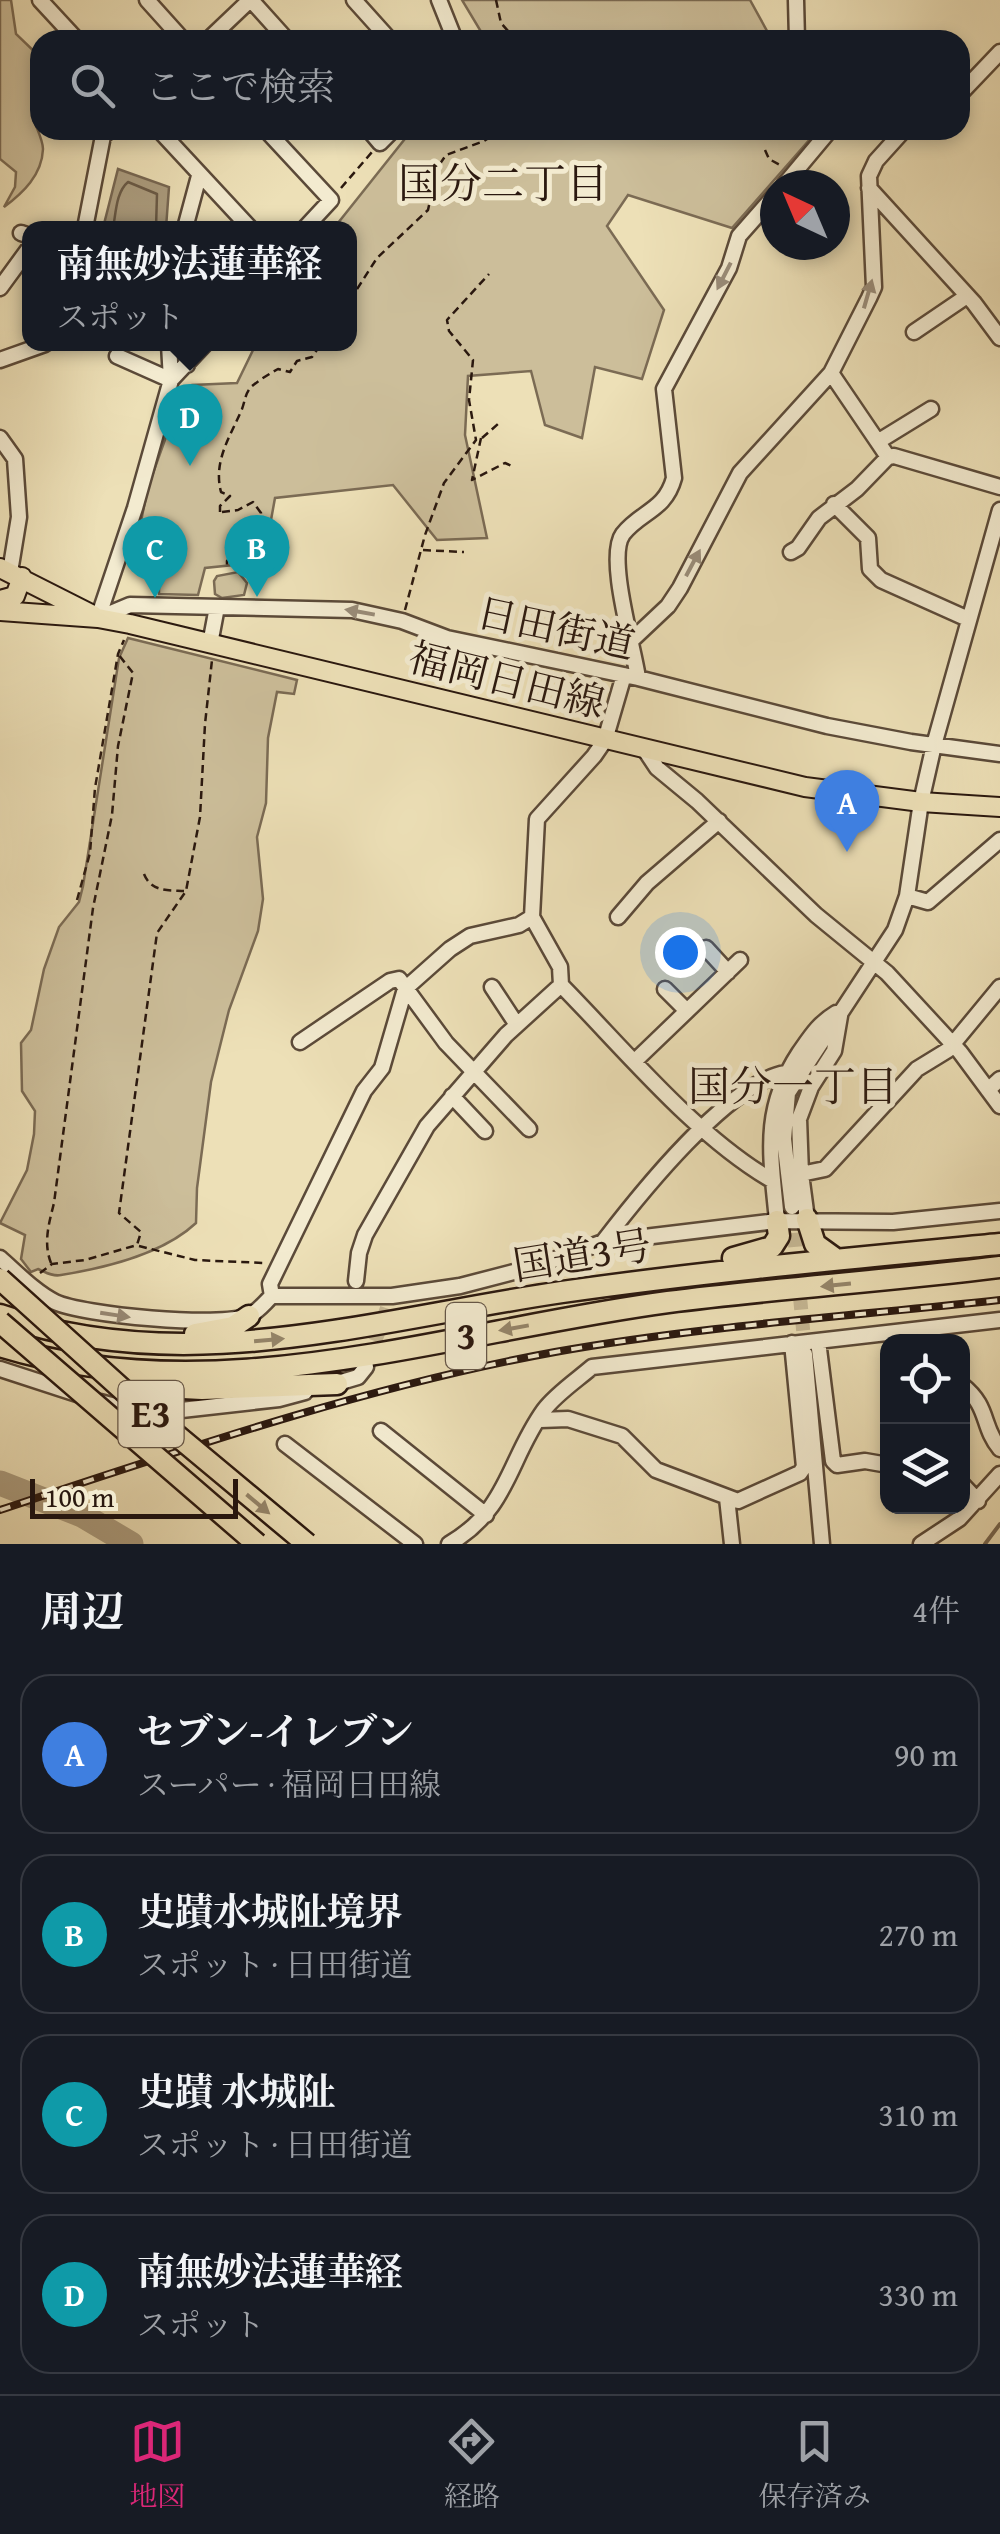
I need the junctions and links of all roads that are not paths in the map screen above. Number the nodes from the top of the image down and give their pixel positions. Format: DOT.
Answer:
graph roads {
  1 [pos="40,0"];
  2 [pos="146,0"];
  3 [pos="250,0"];
  4 [pos="354,0"];
  5 [pos="439,0"];
  6 [pos="796,0"];
  7 [pos="68,30"];
  8 [pos="174,30"];
  9 [pos="218,30"];
  10 [pos="278,30"];
  11 [pos="381,30"];
  12 [pos="450,30"];
  13 [pos="797,30"];
  14 [pos="1000,52"];
  15 [pos="970,84"];
  16 [pos="102,140"];
  17 [pos="168,140"];
  18 [pos="276,140"];
  19 [pos="821,140"];
  20 [pos="895,140"];
  21 [pos="792,170"];
  22 [pos="199,176"];
  23 [pos="869,188"];
  24 [pos="760,212"];
  25 [pos="87,221"];
  26 [pos="188,221"];
  27 [pos="243,221"];
  28 [pos="311,221"];
  29 [pos="22,258"];
  30 [pos="0,288"];
  31 [pos="968,296"];
  32 [pos="914,332"];
  33 [pos="1000,338"];
  34 [pos="25,351"];
  35 [pos="170,351"];
  36 [pos="186,351"];
  37 [pos="199,351"];
  38 [pos="117,356"];
  39 [pos="0,360"];
  40 [pos="187,364"];
  41 [pos="831,372"];
  42 [pos="171,380"];
  43 [pos="931,409"];
  44 [pos="0,438"];
  45 [pos="879,441"];
  46 [pos="888,458"];
  47 [pos="1000,486"];
  48 [pos="834,504"];
  49 [pos="1000,512"];
  50 [pos="791,552"];
  51 [pos="11,572"];
  52 [pos="0,600"];
  53 [pos="217,606"];
  54 [pos="0,611"];
  55 [pos="98,618"];
  56 [pos="968,619"];
  57 [pos="633,638"];
  58 [pos="213,645"];
  59 [pos="631,677"];
  60 [pos="604,740"];
  61 [pos="934,745"];
  62 [pos="646,750"];
  63 [pos="1000,754"];
  64 [pos="921,802"];
  65 [pos="1000,807"];
  66 [pos="719,821"];
  67 [pos="1000,840"];
  68 [pos="907,896"];
  69 [pos="618,916"];
  70 [pos="532,917"];
  71 [pos="706,948"];
  72 [pos="740,960"];
  73 [pos="876,964"];
  74 [pos="728,972"];
  75 [pos="562,985"];
  76 [pos="492,987"];
  77 [pos="1000,987"];
  78 [pos="405,989"];
  79 [pos="665,989"];
  80 [pos="841,1010"];
  81 [pos="687,1011"];
  82 [pos="517,1025"];
  83 [pos="300,1042"];
  84 [pos="952,1044"];
  85 [pos="633,1057"];
  86 [pos="473,1072"];
  87 [pos="786,1074"];
  88 [pos="994,1084"];
  89 [pos="452,1096"];
  90 [pos="1000,1106"];
  91 [pos="702,1128"];
  92 [pos="530,1129"];
  93 [pos="486,1131"];
  94 [pos="801,1174"];
  95 [pos="773,1180"];
  96 [pos="1000,1210"];
  97 [pos="792,1216"];
  98 [pos="1000,1234"];
  99 [pos="603,1242"];
  100 [pos="1000,1244"];
  101 [pos="926,1250"];
  102 [pos="833,1257"];
  103 [pos="0,1258"];
  104 [pos="1000,1271"];
  105 [pos="0,1279"];
  106 [pos="356,1282"];
  107 [pos="634,1282"];
  108 [pos="272,1296"];
  109 [pos="249,1316"];
  110 [pos="0,1319"];
  111 [pos="1000,1320"];
  112 [pos="927,1334"];
  113 [pos="880,1337"];
  114 [pos="818,1340"];
  115 [pos="149,1342"];
  116 [pos="792,1343"];
  117 [pos="0,1346"];
  118 [pos="805,1354"];
  119 [pos="366,1367"];
  120 [pos="0,1369"];
  121 [pos="128,1371"];
  122 [pos="336,1384"];
  123 [pos="970,1393"];
  124 [pos="540,1420"];
  125 [pos="381,1431"];
  126 [pos="286,1444"];
  127 [pos="1000,1449"];
  128 [pos="880,1463"];
  129 [pos="1000,1474"];
  130 [pos="970,1492"];
  131 [pos="727,1498"];
  132 [pos="978,1501"];
  133 [pos="486,1515"];
  134 [pos="257,1544"];
  135 [pos="307,1544"];
  136 [pos="415,1544"];
  137 [pos="449,1544"];
  138 [pos="732,1544"];
  139 [pos="822,1544"];
  140 [pos="922,1544"];
  1 -- 7 [label="street"];
  2 -- 8 [label="street"];
  3 -- 9 [label="street"];
  3 -- 10 [label="street"];
  4 -- 11 [label="street"];
  5 -- 12 [label="street"];
  6 -- 13 [label="street"];
  14 -- 15 [label="street"];
  16 -- 25 [label="street"];
  17 -- 22 [label="street"];
  18 -- 28 [label="street"];
  19 -- 21 [label="street"];
  20 -- 23 [label="street"];
  22 -- 26 [label="street"];
  22 -- 27 [label="street"];
  23 -- 31 [label="street"];
  41 -- 23 [label="street, one-way"];
  24 -- 57 [label="street, one-way"];
  29 -- 30 [label="street"];
  31 -- 32 [label="street"];
  31 -- 33 [label="street"];
  34 -- 39 [label="street"];
  35 -- 42 [label="street"];
  36 -- 40 [label="street"];
  37 -- 40 [label="street"];
  38 -- 42 [label="street"];
  40 -- 42 [label="street"];
  41 -- 45 [label="street"];
  57 -- 41 [label="street, one-way"];
  42 -- 55 [label="street"];
  43 -- 45 [label="street"];
  44 -- 51 [label="street"];
  45 -- 46 [label="street"];
  46 -- 47 [label="street"];
  46 -- 48 [label="street"];
  48 -- 50 [label="street"];
  48 -- 56 [label="street"];
  49 -- 56 [label="street"];
  51 -- 52 [label="main road"];
  51 -- 55 [label="main road"];
  53 -- 55 [label="street, 日田街道"];
  53 -- 58 [label="street"];
  59 -- 53 [label="street, 日田街道, one-way"];
  54 -- 55 [label="main road, 福岡日田線"];
  55 -- 58 [label="main road, 福岡日田線"];
  56 -- 61 [label="street"];
  57 -- 59 [label="street"];
  58 -- 60 [label="main road, 福岡日田線"];
  59 -- 60 [label="street"];
  59 -- 61 [label="street, 日田街道"];
  60 -- 62 [label="main road, 福岡日田線"];
  60 -- 70 [label="street"];
  61 -- 63 [label="street, 日田街道"];
  61 -- 64 [label="street"];
  62 -- 64 [label="main road, 福岡日田線"];
  62 -- 66 [label="street"];
  64 -- 65 [label="main road, 福岡日田線"];
  64 -- 68 [label="street"];
  66 -- 69 [label="street"];
  66 -- 73 [label="street"];
  67 -- 68 [label="street"];
  68 -- 73 [label="street"];
  70 -- 75 [label="street"];
  70 -- 78 [label="street"];
  71 -- 74 [label="street"];
  72 -- 74 [label="street"];
  73 -- 80 [label="street"];
  73 -- 84 [label="street"];
  74 -- 81 [label="street"];
  75 -- 82 [label="street"];
  75 -- 85 [label="street"];
  76 -- 82 [label="street"];
  77 -- 84 [label="street"];
  78 -- 83 [label="street"];
  78 -- 86 [label="street"];
  78 -- 108 [label="street"];
  79 -- 81 [label="street"];
  80 -- 87 [label="street"];
  80 -- 94 [label="street"];
  80 -- 97 [label="street"];
  81 -- 85 [label="street"];
  82 -- 86 [label="street"];
  84 -- 88 [label="street"];
  84 -- 94 [label="street"];
  85 -- 91 [label="street"];
  86 -- 89 [label="street"];
  86 -- 92 [label="street"];
  87 -- 91 [label="street"];
  87 -- 95 [label="street"];
  88 -- 90 [label="street"];
  89 -- 93 [label="street"];
  89 -- 106 [label="street"];
  91 -- 95 [label="street"];
  91 -- 99 [label="street"];
  94 -- 97 [label="street"];
  95 -- 97 [label="street"];
  96 -- 97 [label="street"];
  97 -- 99 [label="street"];
  97 -- 102 [label="highway"];
  97 -- 107 [label="highway"];
  98 -- 101 [label="highway, 3"];
  99 -- 108 [label="street"];
  100 -- 101 [label="highway, 国道3号 / 3"];
  101 -- 102 [label="highway, 国道3号 / 3"];
  102 -- 107 [label="highway, 国道3号 / 3"];
  103 -- 109 [label="street, one-way"];
  104 -- 121 [label="highway, 国道3号 / 3, one-way"];
  105 -- 135 [label="highway, E3, one-way, bridge"];
  115 -- 107 [label="highway, 国道3号 / 3, one-way"];
  108 -- 109 [label="street"];
  109 -- 115 [label="highway"];
  110 -- 115 [label="highway, 国道3号 / 3"];
  110 -- 134 [label="highway, E3, bridge"];
  111 -- 112 [label="street"];
  113 -- 114 [label="street"];
  114 -- 116 [label="street"];
  114 -- 128 [label="street"];
  116 -- 124 [label="street"];
  116 -- 131 [label="street"];
  117 -- 121 [label="highway, 国道3号 / 3"];
  118 -- 139 [label="street"];
  119 -- 122 [label="street"];
  120 -- 122 [label="street"];
  121 -- 122 [label="highway"];
  123 -- 127 [label="street"];
  124 -- 131 [label="street"];
  124 -- 133 [label="street"];
  125 -- 133 [label="street"];
  126 -- 136 [label="street"];
  129 -- 132 [label="street"];
  130 -- 132 [label="street"];
  131 -- 138 [label="street"];
  132 -- 140 [label="street"];
  133 -- 137 [label="street"];
}
